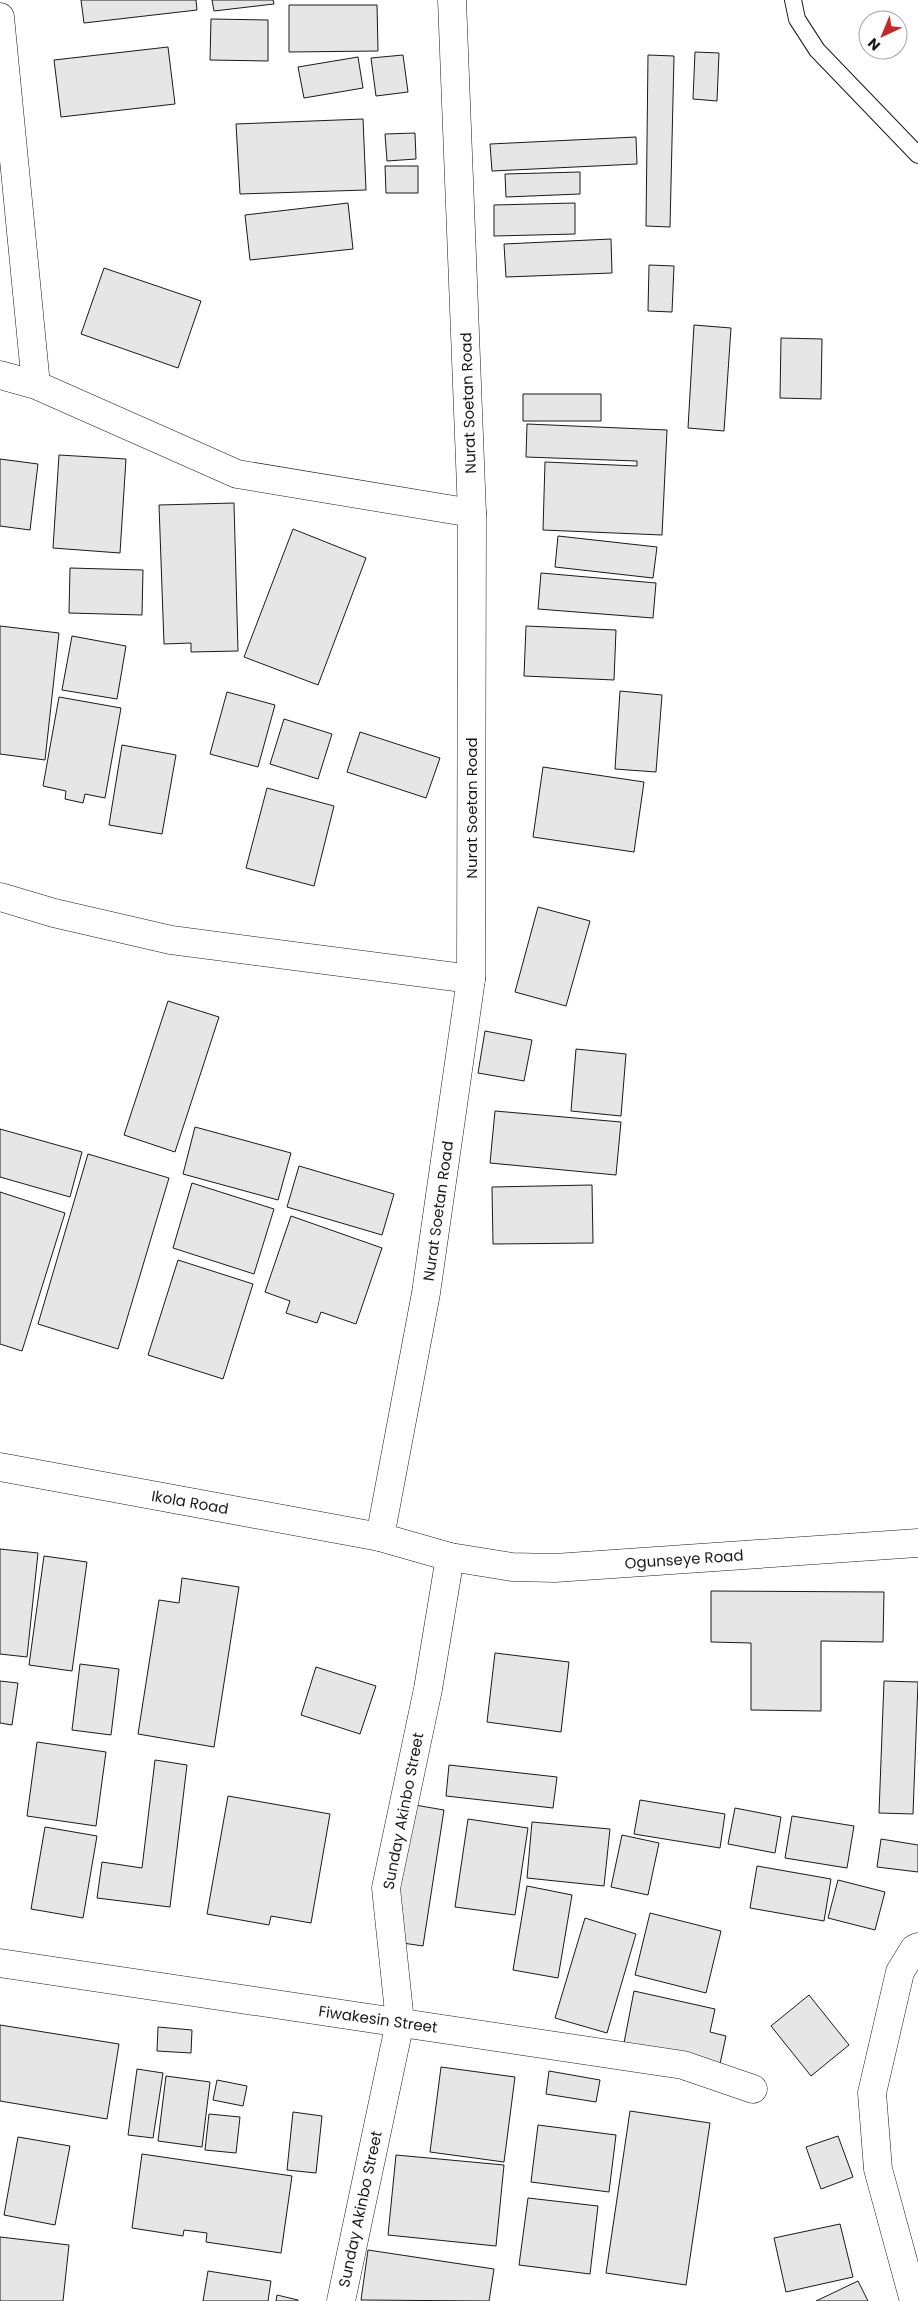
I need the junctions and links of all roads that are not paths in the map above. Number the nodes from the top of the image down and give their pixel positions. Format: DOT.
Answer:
graph roads {
  1 [pos="452,0"];
  2 [pos="793,0"];
  3 [pos="0,17"];
  4 [pos="918,155"];
  5 [pos="0,376"];
  6 [pos="36,385"];
  7 [pos="472,513"];
  8 [pos="0,897"];
  9 [pos="471,979"];
  10 [pos="0,1467"];
  11 [pos="380,1537"];
  12 [pos="918,1543"];
  13 [pos="450,1557"];
  14 [pos="918,1947"];
  15 [pos="0,1963"];
  16 [pos="400,2022"];
  17 [pos="753,2088"];
  18 [pos="341,2301"];
  19 [pos="914,2301"];
  1 -- 7 [label="street, Nurat Soetan Road"];
  2 -- 4 [label="lane"];
  3 -- 6 [label="street"];
  5 -- 6 [label="street"];
  6 -- 7 [label="street"];
  7 -- 9 [label="street, Nurat Soetan Road"];
  8 -- 9 [label="street"];
  9 -- 11 [label="street, Nurat Soetan Road"];
  10 -- 11 [label="street, Ikola Road"];
  11 -- 13 [label="street"];
  12 -- 13 [label="street, Ogunseye Road"];
  13 -- 16 [label="street, Sunday Akinbo Street"];
  14 -- 19 [label="street"];
  15 -- 16 [label="street, Fiwakesin Street"];
  16 -- 17 [label="street, Fiwakesin Street"];
  16 -- 18 [label="street, Sunday Akinbo Street"];
}
